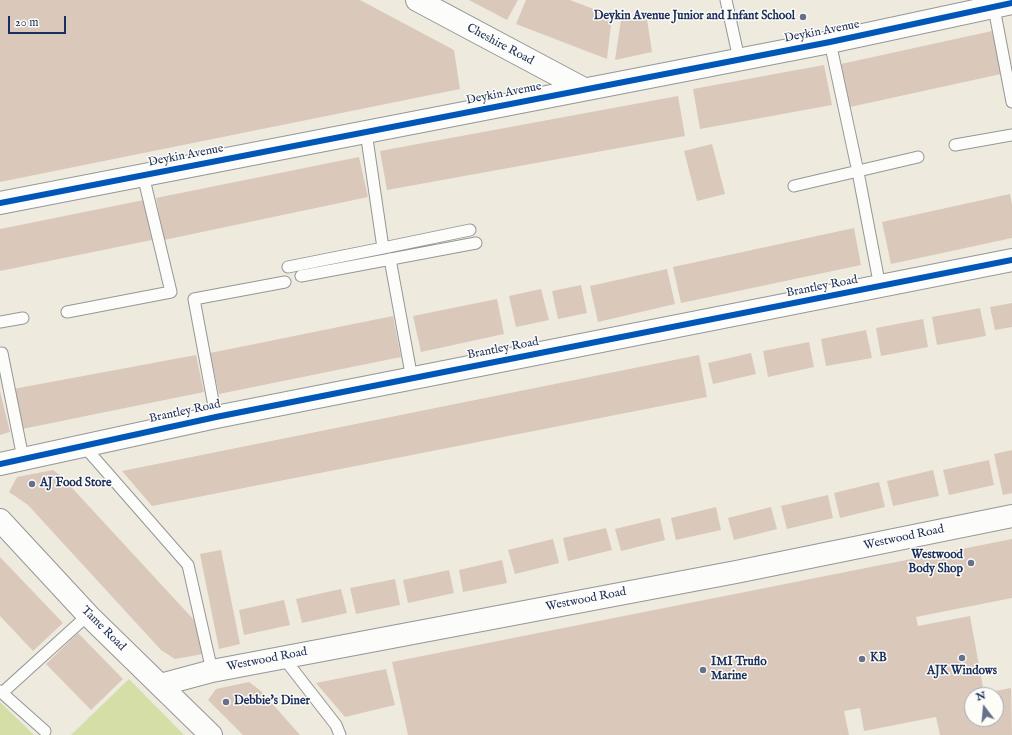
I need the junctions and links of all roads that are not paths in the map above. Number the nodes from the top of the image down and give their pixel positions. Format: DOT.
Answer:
graph roads {
  1 [pos="417,0"];
  2 [pos="726,0"];
  3 [pos="1003,5"];
  4 [pos="830,42"];
  5 [pos="739,60"];
  6 [pos="584,89"];
  7 [pos="1012,102"];
  8 [pos="366,132"];
  9 [pos="1012,135"];
  10 [pos="955,145"];
  11 [pos="918,157"];
  12 [pos="858,172"];
  13 [pos="143,175"];
  14 [pos="794,186"];
  15 [pos="0,203"];
  16 [pos="470,230"];
  17 [pos="476,243"];
  18 [pos="383,248"];
  19 [pos="390,259"];
  20 [pos="1012,260"];
  21 [pos="288,267"];
  22 [pos="301,276"];
  23 [pos="285,282"];
  24 [pos="880,287"];
  25 [pos="66,312"];
  26 [pos="23,318"];
  27 [pos="0,322"];
  28 [pos="2,353"];
  29 [pos="412,379"];
  30 [pos="216,417"];
  31 [pos="83,445"];
  32 [pos="23,458"];
  33 [pos="0,464"];
  34 [pos="1012,516"];
  35 [pos="1,522"];
  36 [pos="88,615"];
  37 [pos="284,657"];
  38 [pos="212,671"];
  39 [pos="160,685"];
  40 [pos="1,692"];
  41 [pos="45,731"];
  42 [pos="211,735"];
  43 [pos="340,735"];
  1 -- 6 [label="street, Cheshire Road"];
  2 -- 5 [label="lane"];
  3 -- 4 [label="street, Deykin Avenue"];
  3 -- 7 [label="lane"];
  4 -- 5 [label="street, Deykin Avenue"];
  4 -- 12 [label="lane"];
  5 -- 6 [label="street, Deykin Avenue"];
  6 -- 8 [label="street, Deykin Avenue"];
  8 -- 13 [label="street, Deykin Avenue"];
  8 -- 18 [label="lane"];
  9 -- 10 [label="lane"];
  11 -- 12 [label="lane"];
  12 -- 14 [label="lane"];
  12 -- 24 [label="lane"];
  13 -- 15 [label="street, Deykin Avenue"];
  13 -- 25 [label="lane"];
  16 -- 18 [label="lane"];
  17 -- 19 [label="lane"];
  18 -- 21 [label="lane"];
  19 -- 22 [label="lane"];
  19 -- 29 [label="lane"];
  20 -- 24 [label="street, Brantley Road"];
  23 -- 30 [label="lane"];
  24 -- 29 [label="street, Brantley Road"];
  26 -- 27 [label="lane"];
  28 -- 32 [label="lane"];
  29 -- 30 [label="street, Brantley Road"];
  30 -- 31 [label="street, Brantley Road"];
  31 -- 32 [label="street, Brantley Road"];
  31 -- 38 [label="lane"];
  32 -- 33 [label="street, Brantley Road"];
  34 -- 37 [label="street, Westwood Road"];
  35 -- 36 [label="street, Tame Road"];
  36 -- 39 [label="street, Tame Road"];
  36 -- 40 [label="lane"];
  37 -- 38 [label="street, Westwood Road"];
  37 -- 43 [label="lane"];
  38 -- 39 [label="street, Westwood Road"];
  39 -- 42 [label="street, Tame Road"];
  40 -- 41 [label="lane"];
}
